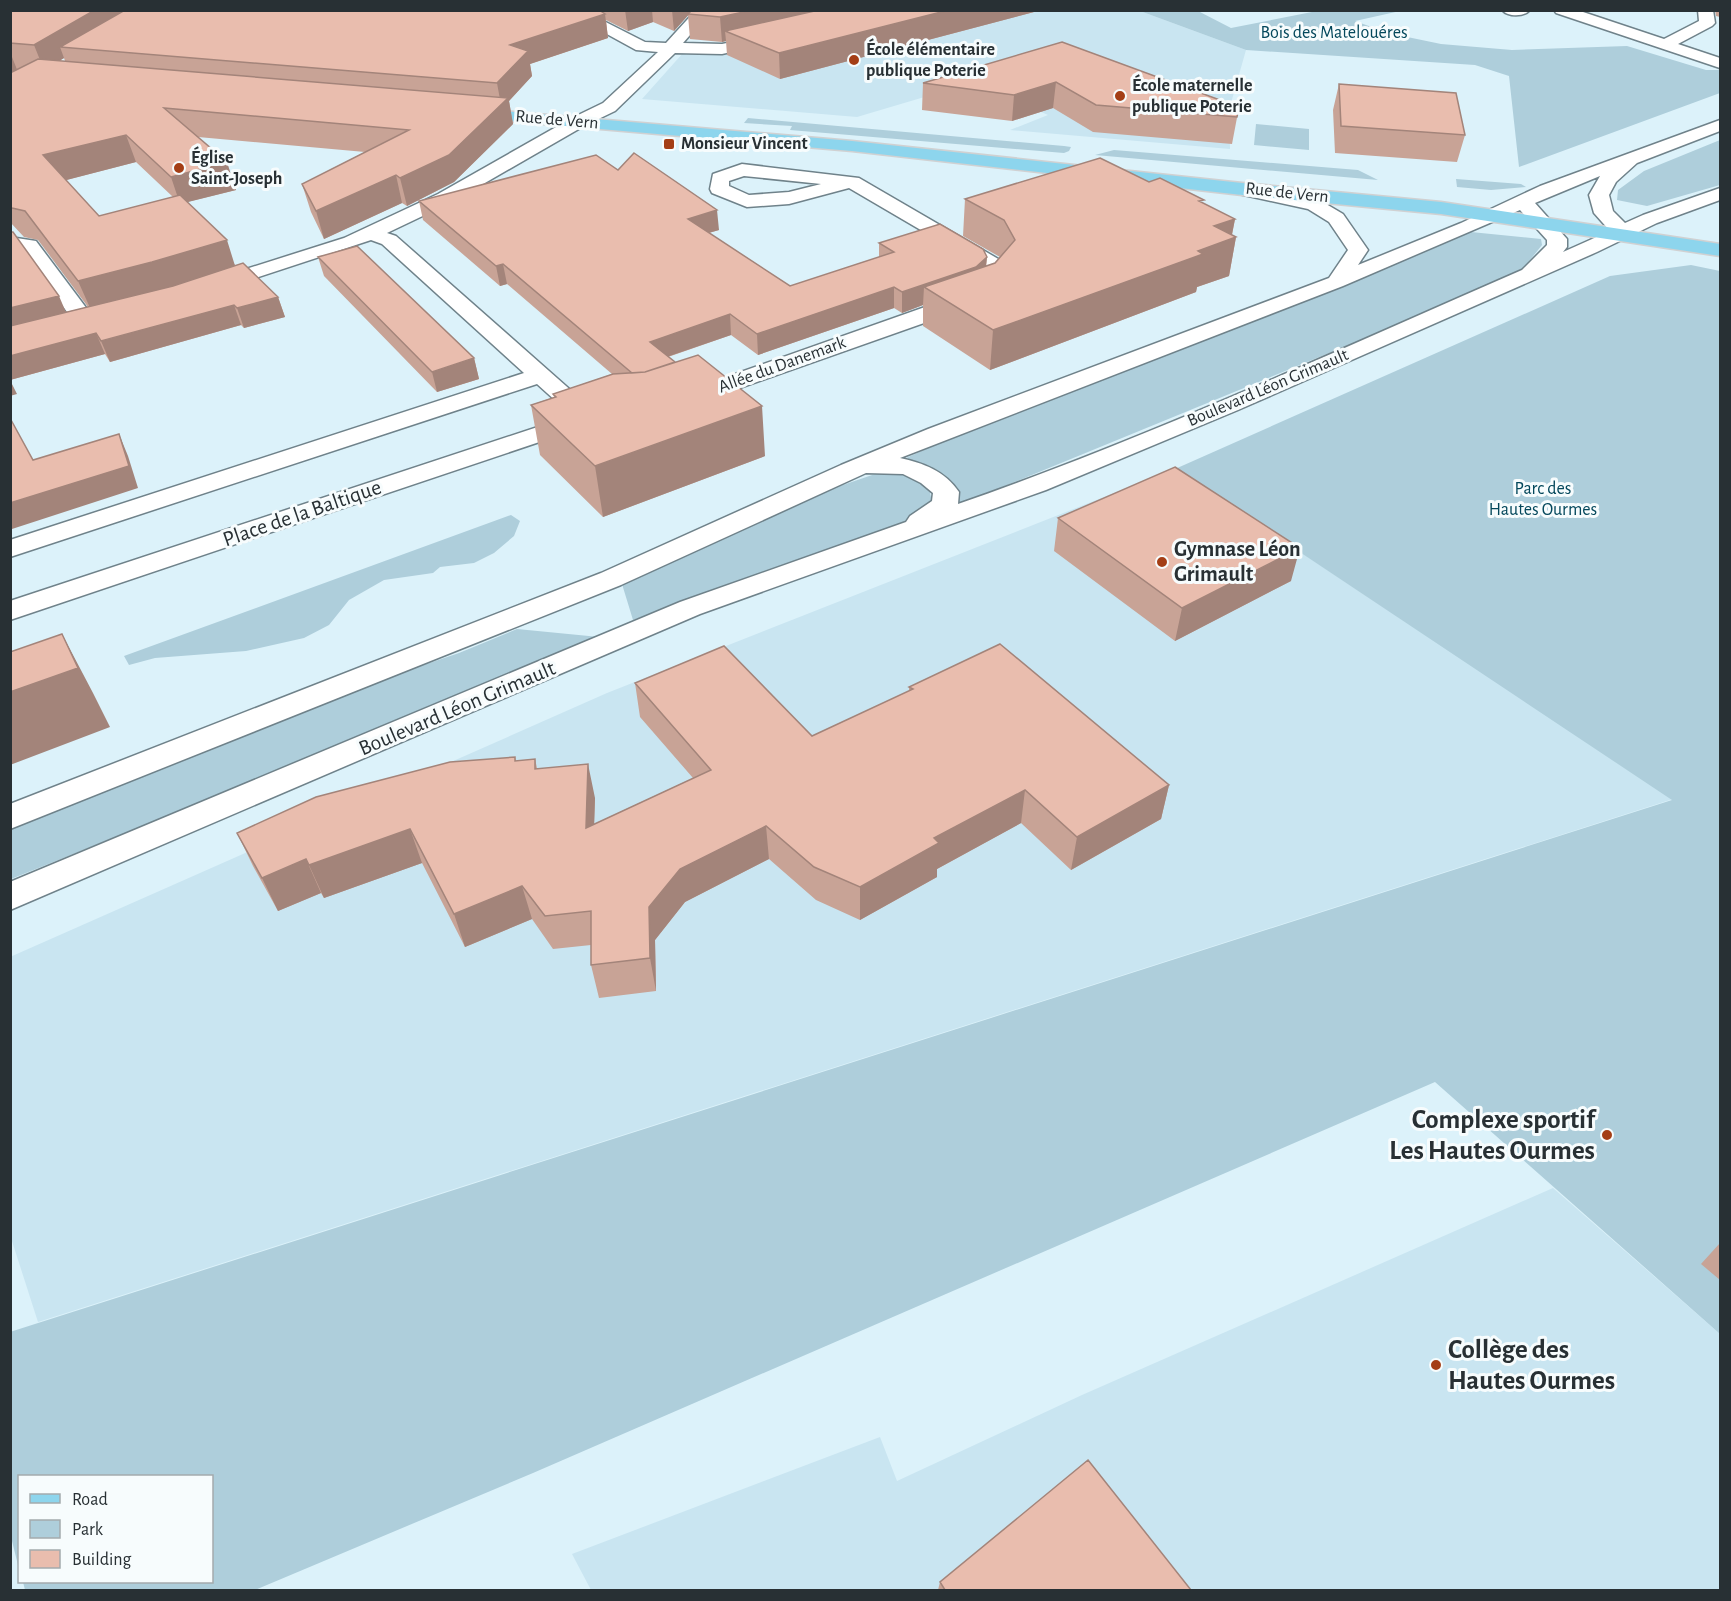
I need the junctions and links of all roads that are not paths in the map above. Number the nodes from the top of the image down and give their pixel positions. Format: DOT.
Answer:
graph roads {
  1 [pos="570,10"];
  2 [pos="705,10"];
  3 [pos="1509,10"];
  4 [pos="1523,10"];
  5 [pos="1561,10"];
  6 [pos="1705,10"];
  7 [pos="789,35"];
  8 [pos="1664,45"];
  9 [pos="671,48"];
  10 [pos="1720,63"];
  11 [pos="449,111"];
  12 [pos="578,122"];
  13 [pos="1720,125"];
  14 [pos="852,147"];
  15 [pos="1631,160"];
  16 [pos="852,182"];
  17 [pos="1242,189"];
  18 [pos="1720,194"];
  19 [pos="1523,201"];
  20 [pos="1558,206"];
  21 [pos="1581,209"];
  22 [pos="1604,213"];
  23 [pos="1494,214"];
  24 [pos="1650,219"];
  25 [pos="1543,222"];
  26 [pos="370,233"];
  27 [pos="1623,233"];
  28 [pos="1720,233"];
  29 [pos="10,243"];
  30 [pos="1720,250"];
  31 [pos="1527,275"];
  32 [pos="1336,282"];
  33 [pos="195,292"];
  34 [pos="107,315"];
  35 [pos="85,321"];
  36 [pos="64,326"];
  37 [pos="542,375"];
  38 [pos="673,404"];
  39 [pos="849,470"];
  40 [pos="908,529"];
  41 [pos="10,549"];
  42 [pos="10,611"];
  43 [pos="10,817"];
  44 [pos="10,897"];
  1 -- 9 [label="street"];
  2 -- 9 [label="street"];
  3 -- 4 [label="street"];
  5 -- 8 [label="street"];
  6 -- 8 [label="street"];
  7 -- 9 [label="street"];
  8 -- 10 [label="street"];
  9 -- 12 [label="street"];
  11 -- 12 [label="main road, Rue de Vern"];
  12 -- 14 [label="main road, Rue de Vern"];
  12 -- 26 [label="street"];
  13 -- 15 [label="street, Boulevard Léon Grimault"];
  14 -- 17 [label="main road, Rue de Vern"];
  14 -- 19 [label="main road, Rue de Vern"];
  15 -- 19 [label="street, Boulevard Léon Grimault"];
  15 -- 22 [label="street"];
  16 -- 16 [label="street, Allée du Danemark"];
  16 -- 38 [label="street, Allée du Danemark"];
  17 -- 23 [label="main road, Rue de Vern"];
  17 -- 32 [label="street"];
  18 -- 24 [label="street, Boulevard Léon Grimault"];
  19 -- 20 [label="main road, Rue de Vern"];
  19 -- 23 [label="street, Boulevard Léon Grimault"];
  19 -- 25 [label="street"];
  21 -- 22 [label="main road"];
  22 -- 24 [label="main road"];
  22 -- 27 [label="street"];
  23 -- 25 [label="main road, Rue de Vern"];
  23 -- 32 [label="street, Boulevard Léon Grimault"];
  24 -- 27 [label="street, Boulevard Léon Grimault"];
  24 -- 28 [label="main road"];
  25 -- 27 [label="main road, Rue de Vern"];
  25 -- 31 [label="street"];
  26 -- 33 [label="street"];
  26 -- 37 [label="street"];
  27 -- 30 [label="main road, Rue de Vern"];
  27 -- 31 [label="street, Boulevard Léon Grimault"];
  29 -- 35 [label="street"];
  31 -- 40 [label="street, Boulevard Léon Grimault"];
  32 -- 39 [label="street, Boulevard Léon Grimault"];
  34 -- 35 [label="street"];
  35 -- 36 [label="street"];
  37 -- 41 [label="street"];
  37 -- 42 [label="street, Place de la Baltique"];
  39 -- 40 [label="street, Boulevard Léon Grimault"];
  39 -- 43 [label="street, Boulevard Léon Grimault"];
  40 -- 44 [label="street, Boulevard Léon Grimault"];
}
